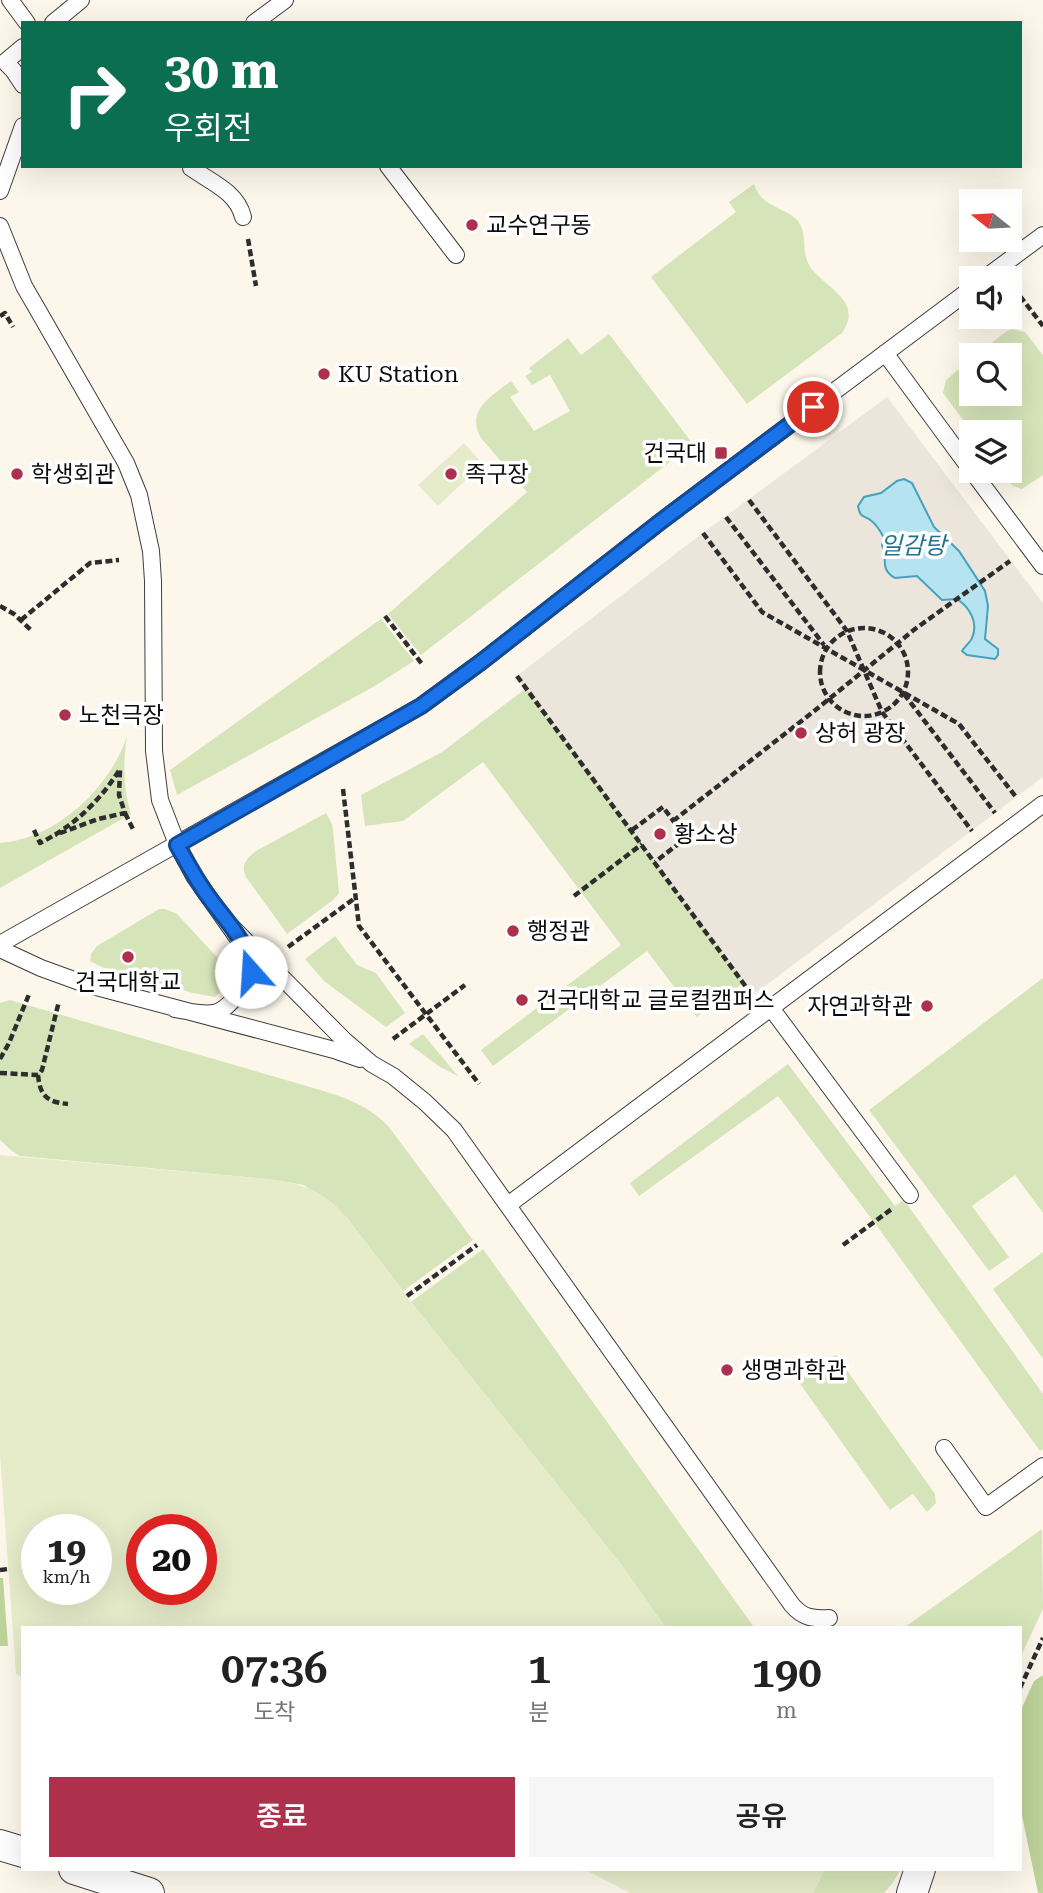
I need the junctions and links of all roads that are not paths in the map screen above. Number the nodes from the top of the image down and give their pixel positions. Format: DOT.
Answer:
graph roads {
  1 [pos="10,0"];
  2 [pos="81,0"];
  3 [pos="285,0"];
  4 [pos="26,21"];
  5 [pos="55,21"];
  6 [pos="257,21"];
  7 [pos="21,49"];
  8 [pos="3,64"];
  9 [pos="21,82"];
  10 [pos="21,133"];
  11 [pos="190,168"];
  12 [pos="390,168"];
  13 [pos="0,191"];
  14 [pos="243,217"];
  15 [pos="0,226"];
  16 [pos="1043,235"];
  17 [pos="456,255"];
  18 [pos="1001,266"];
  19 [pos="959,298"];
  20 [pos="885,353"];
  21 [pos="959,453"];
  22 [pos="982,483"];
  23 [pos="1043,566"];
  24 [pos="1043,804"];
  25 [pos="177,845"];
  26 [pos="227,922"];
  27 [pos="0,946"];
  28 [pos="771,1007"];
  29 [pos="175,1009"];
  30 [pos="372,1064"];
  31 [pos="910,1195"];
  32 [pos="508,1205"];
  33 [pos="944,1448"];
  34 [pos="1043,1466"];
  35 [pos="829,1618"];
  36 [pos="0,1845"];
  37 [pos="21,1851"];
  38 [pos="80,1871"];
  39 [pos="149,1893"];
  1 -- 4 [label="lane"];
  2 -- 5 [label="lane"];
  3 -- 6 [label="lane"];
  7 -- 8 [label="lane"];
  8 -- 9 [label="lane"];
  10 -- 13 [label="lane"];
  11 -- 14 [label="lane"];
  12 -- 17 [label="lane"];
  15 -- 25 [label="lane"];
  16 -- 18 [label="lane"];
  19 -- 20 [label="lane"];
  20 -- 21 [label="lane"];
  20 -- 25 [label="lane"];
  22 -- 23 [label="lane"];
  24 -- 28 [label="lane"];
  25 -- 26 [label="lane"];
  25 -- 27 [label="lane"];
  26 -- 29 [label="lane"];
  26 -- 30 [label="lane"];
  27 -- 29 [label="lane"];
  28 -- 31 [label="lane"];
  28 -- 32 [label="lane"];
  29 -- 30 [label="lane"];
  30 -- 32 [label="lane"];
  32 -- 35 [label="lane"];
  33 -- 34 [label="lane"];
  36 -- 37 [label="street"];
  38 -- 39 [label="street"];
}
